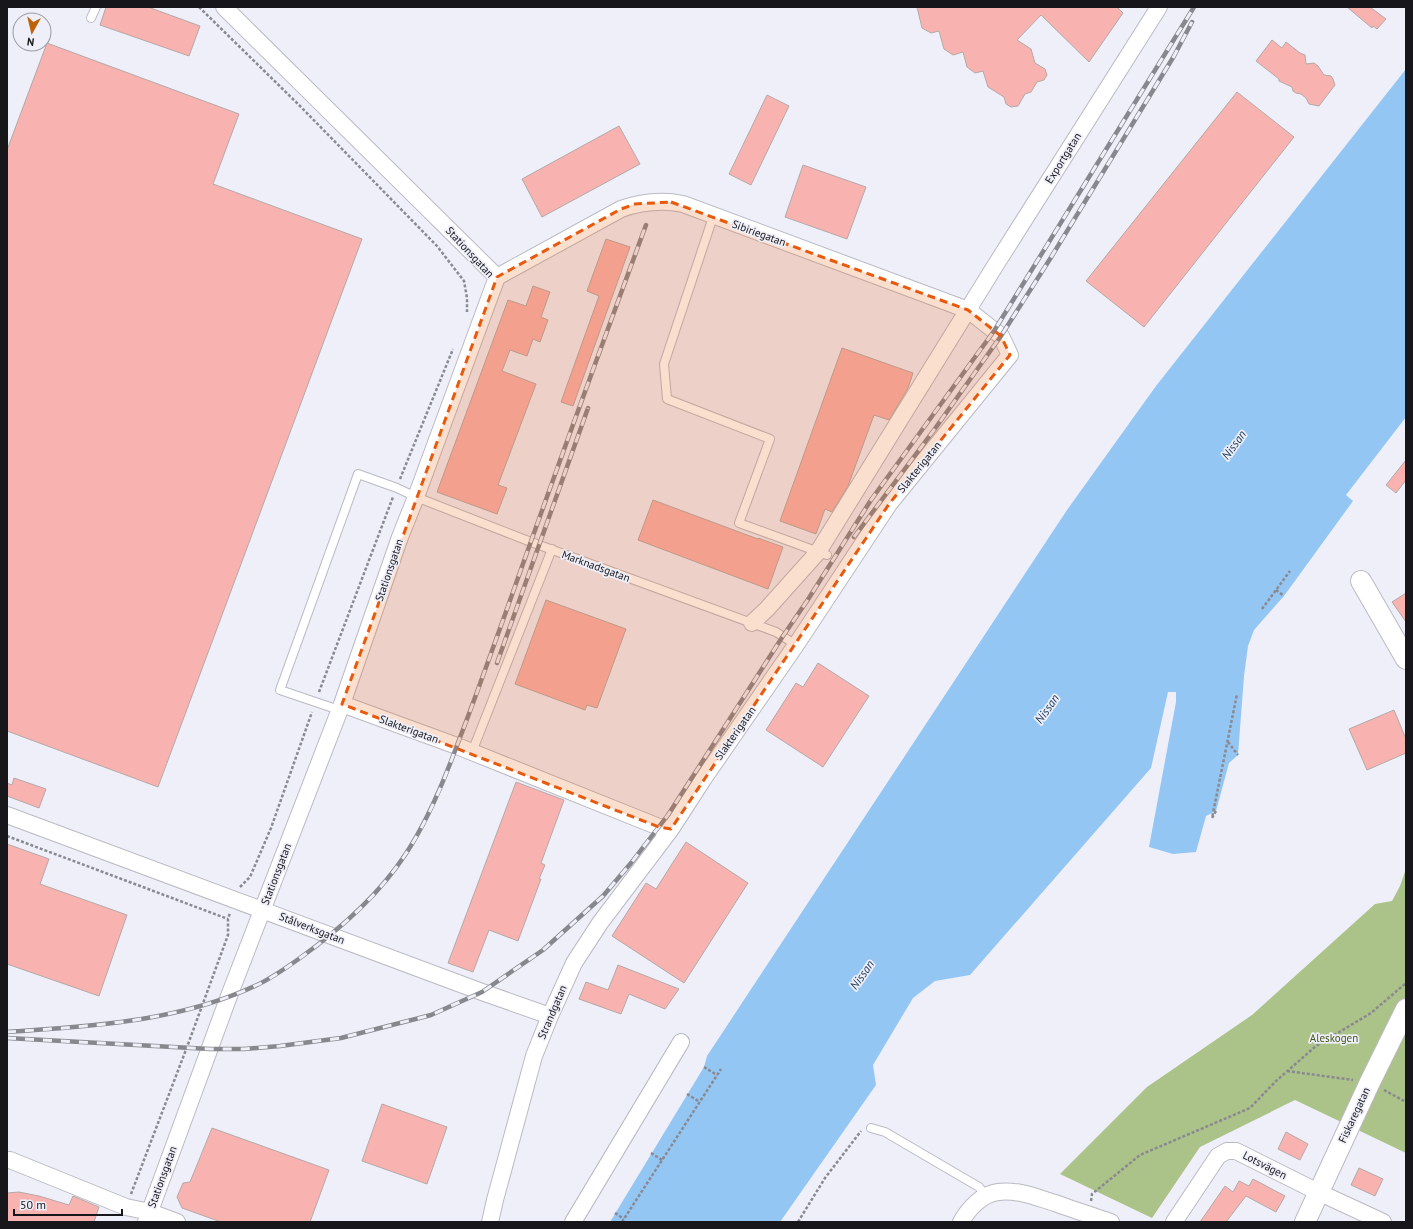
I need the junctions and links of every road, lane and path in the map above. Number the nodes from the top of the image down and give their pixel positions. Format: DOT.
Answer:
graph roads {
  1 [pos="96,7"];
  2 [pos="199,7"];
  3 [pos="224,7"];
  4 [pos="1159,7"];
  5 [pos="91,18"];
  6 [pos="713,217"];
  7 [pos="497,277"];
  8 [pos="968,310"];
  9 [pos="467,314"];
  10 [pos="455,343"];
  11 [pos="1010,355"];
  12 [pos="397,488"];
  13 [pos="416,497"];
  14 [pos="552,549"];
  15 [pos="822,553"];
  16 [pos="1290,571"];
  17 [pos="1361,581"];
  18 [pos="1276,590"];
  19 [pos="1284,596"];
  20 [pos="1262,609"];
  21 [pos="752,623"];
  22 [pos="796,645"];
  23 [pos="1406,659"];
  24 [pos="1237,694"];
  25 [pos="315,702"];
  26 [pos="340,707"];
  27 [pos="1227,742"];
  28 [pos="472,752"];
  29 [pos="1238,755"];
  30 [pos="1216,811"];
  31 [pos="7,815"];
  32 [pos="671,829"];
  33 [pos="7,836"];
  34 [pos="235,899"];
  35 [pos="262,910"];
  36 [pos="228,920"];
  37 [pos="1406,983"];
  38 [pos="1406,1009"];
  39 [pos="550,1016"];
  40 [pos="681,1042"];
  41 [pos="704,1067"];
  42 [pos="721,1069"];
  43 [pos="1287,1071"];
  44 [pos="717,1075"];
  45 [pos="1370,1082"];
  46 [pos="687,1094"];
  47 [pos="700,1102"];
  48 [pos="1406,1102"];
  49 [pos="871,1128"];
  50 [pos="651,1154"];
  51 [pos="8,1160"];
  52 [pos="662,1160"];
  53 [pos="1318,1192"];
  54 [pos="986,1196"];
  55 [pos="126,1207"];
  56 [pos="615,1213"];
  57 [pos="148,1217"];
  58 [pos="1087,1218"];
  59 [pos="623,1220"];
  60 [pos="177,1222"];
  61 [pos="490,1222"];
  62 [pos="573,1222"];
  63 [pos="798,1222"];
  64 [pos="961,1222"];
  65 [pos="1111,1222"];
  66 [pos="1174,1222"];
  67 [pos="1305,1222"];
  68 [pos="1383,1222"];
  1 -- 5 [label="lane"];
  2 -- 9 [label="path"];
  3 -- 7 [label="street, Stationsgatan"];
  4 -- 8 [label="street, Exportgatan"];
  6 -- 7 [label="street, Sibiriegatan"];
  6 -- 8 [label="street, Sibiriegatan"];
  6 -- 15 [label="lane"];
  7 -- 13 [label="street, Stationsgatan"];
  8 -- 11 [label="street, Sibiriegatan"];
  8 -- 15 [label="street, Exportgatan"];
  10 -- 12 [label="path"];
  11 -- 22 [label="street, Slakterigatan"];
  12 -- 13 [label="lane, Marknadsgatan"];
  12 -- 25 [label="path"];
  12 -- 25 [label="lane, Marknadsgatan"];
  13 -- 14 [label="lane, Marknadsgatan"];
  13 -- 26 [label="street, Stationsgatan"];
  14 -- 21 [label="lane, Marknadsgatan"];
  14 -- 28 [label="lane"];
  15 -- 21 [label="street, Exportgatan"];
  16 -- 18 [label="path"];
  17 -- 23 [label="street"];
  18 -- 19 [label="path"];
  18 -- 20 [label="path"];
  21 -- 22 [label="lane, Marknadsgatan"];
  22 -- 32 [label="street, Slakterigatan"];
  24 -- 27 [label="path"];
  25 -- 26 [label="lane"];
  25 -- 34 [label="path"];
  26 -- 28 [label="street, Slakterigatan"];
  26 -- 35 [label="street, Stationsgatan"];
  27 -- 29 [label="path"];
  27 -- 30 [label="path"];
  28 -- 32 [label="street, Slakterigatan"];
  31 -- 34 [label="street, Stålverksgatan"];
  32 -- 39 [label="street, Strandgatan"];
  33 -- 36 [label="path"];
  34 -- 35 [label="street, Stålverksgatan"];
  34 -- 36 [label="path"];
  35 -- 39 [label="street, Stålverksgatan"];
  35 -- 57 [label="street, Stationsgatan"];
  36 -- 55 [label="path"];
  37 -- 43 [label="path"];
  38 -- 45 [label="street, Fiskaregatan"];
  39 -- 61 [label="street, Strandgatan"];
  40 -- 62 [label="street"];
  41 -- 44 [label="path"];
  42 -- 44 [label="path"];
  43 -- 45 [label="path"];
  43 -- 58 [label="path"];
  44 -- 47 [label="path"];
  45 -- 48 [label="path"];
  45 -- 53 [label="street, Fiskaregatan"];
  46 -- 47 [label="path"];
  47 -- 52 [label="path"];
  49 -- 54 [label="lane"];
  49 -- 63 [label="path"];
  50 -- 52 [label="path"];
  51 -- 55 [label="street"];
  52 -- 59 [label="path"];
  53 -- 66 [label="street, Lotsvägen"];
  53 -- 67 [label="street, Fiskaregatan"];
  53 -- 68 [label="street, Lotsvägen"];
  54 -- 58 [label="street"];
  54 -- 64 [label="street"];
  55 -- 57 [label="street"];
  56 -- 59 [label="path"];
  57 -- 60 [label="street"];
  58 -- 65 [label="street"];
}
